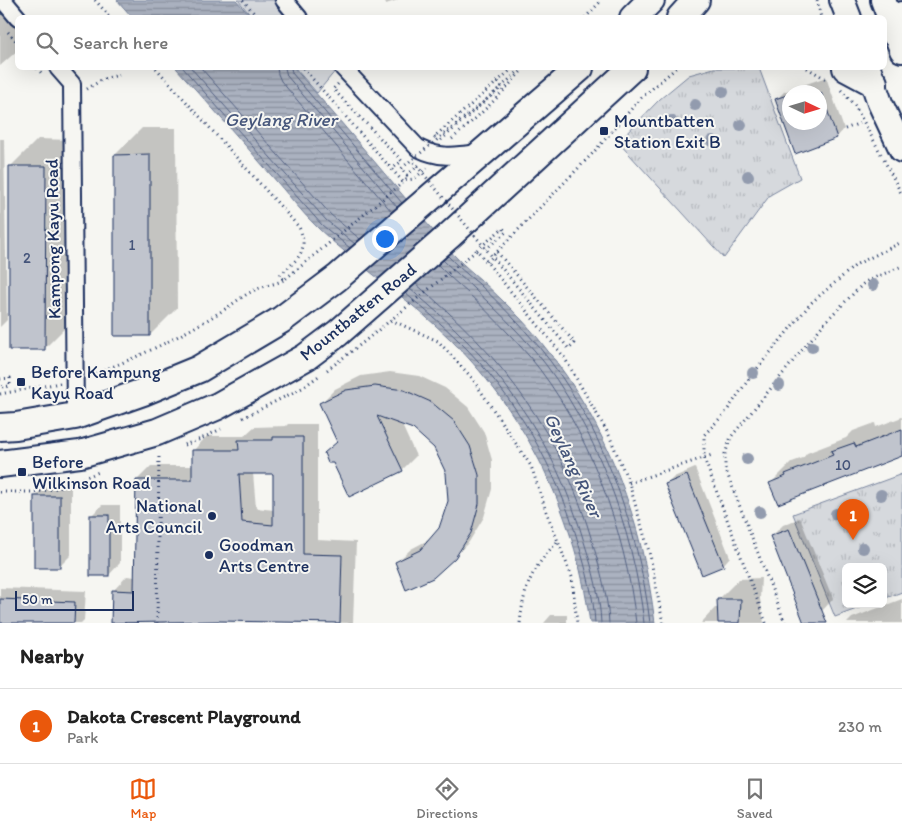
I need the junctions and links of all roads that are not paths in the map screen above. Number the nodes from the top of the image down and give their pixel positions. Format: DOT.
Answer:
graph roads {
  1 [pos="3,0"];
  2 [pos="284,0"];
  3 [pos="651,0"];
  4 [pos="696,0"];
  5 [pos="842,0"];
  6 [pos="883,0"];
  7 [pos="16,15"];
  8 [pos="296,15"];
  9 [pos="636,15"];
  10 [pos="683,15"];
  11 [pos="848,15"];
  12 [pos="900,33"];
  13 [pos="60,70"];
  14 [pos="578,70"];
  15 [pos="630,70"];
  16 [pos="340,75"];
  17 [pos="871,75"];
  18 [pos="838,78"];
  19 [pos="902,150"];
  20 [pos="481,153"];
  21 [pos="75,416"];
  22 [pos="0,427"];
  23 [pos="0,464"];
  1 -- 7 [label="street"];
  2 -- 8 [label="street"];
  3 -- 9 [label="main road"];
  4 -- 10 [label="main road"];
  5 -- 11 [label="main road"];
  6 -- 12 [label="main road"];
  13 -- 21 [label="street, Kampong Kayu Road"];
  14 -- 20 [label="main road"];
  15 -- 23 [label="main road, Mountbatten Road"];
  16 -- 20 [label="street"];
  17 -- 18 [label="main road"];
  17 -- 19 [label="main road"];
  20 -- 21 [label="main road"];
  21 -- 22 [label="main road"];
}
